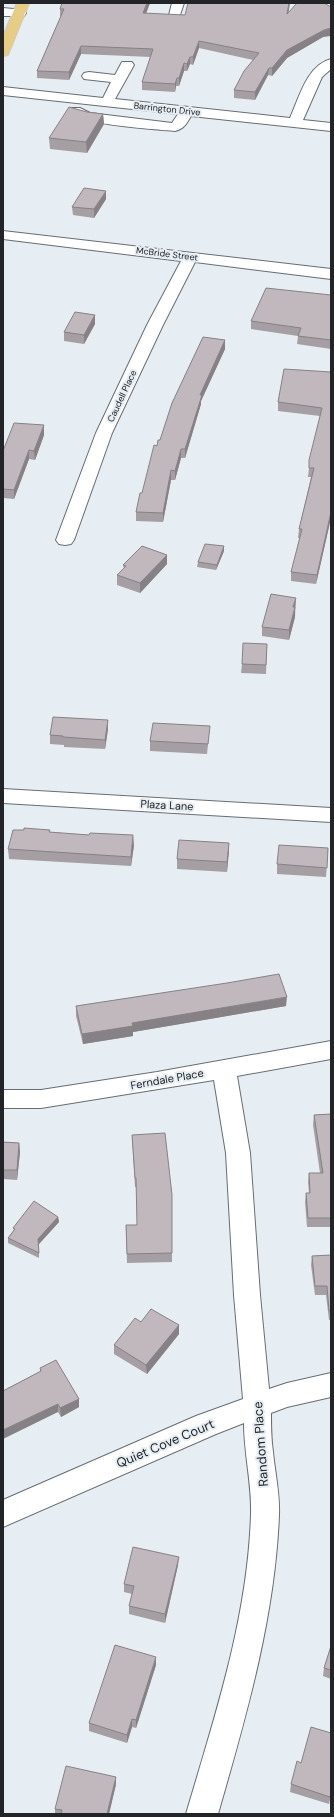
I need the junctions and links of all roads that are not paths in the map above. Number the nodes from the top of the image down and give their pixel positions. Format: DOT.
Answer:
graph roads {
  1 [pos="21,8"];
  2 [pos="3,12"];
  3 [pos="3,52"];
  4 [pos="331,63"];
  5 [pos="127,65"];
  6 [pos="89,76"];
  7 [pos="120,79"];
  8 [pos="3,91"];
  9 [pos="77,99"];
  10 [pos="107,102"];
  11 [pos="187,111"];
  12 [pos="295,123"];
  13 [pos="331,127"];
  14 [pos="3,235"];
  15 [pos="190,257"];
  16 [pos="331,274"];
  17 [pos="65,540"];
  18 [pos="3,796"];
  19 [pos="331,815"];
  20 [pos="331,1050"];
  21 [pos="224,1069"];
  22 [pos="3,1099"];
  23 [pos="331,1385"];
  24 [pos="257,1406"];
  25 [pos="3,1514"];
  26 [pos="202,1814"];
  1 -- 2 [label="street"];
  1 -- 3 [label="main road"];
  4 -- 12 [label="street"];
  5 -- 7 [label="street"];
  6 -- 7 [label="street"];
  7 -- 10 [label="street"];
  8 -- 9 [label="street, Barrington Drive"];
  9 -- 10 [label="street, Barrington Drive"];
  9 -- 11 [label="street"];
  10 -- 11 [label="street, Barrington Drive"];
  11 -- 12 [label="street, Barrington Drive"];
  12 -- 13 [label="street, Barrington Drive"];
  14 -- 15 [label="street, McBride Street"];
  15 -- 16 [label="street, McBride Street"];
  15 -- 17 [label="street, Caudell Place"];
  18 -- 19 [label="street, Plaza Lane"];
  20 -- 21 [label="street, Ferndale Place"];
  21 -- 22 [label="street, Ferndale Place"];
  21 -- 24 [label="street, Random Place"];
  23 -- 24 [label="street, Quiet Cove Court"];
  24 -- 25 [label="street, Quiet Cove Court"];
  24 -- 26 [label="street, Random Place"];
}
